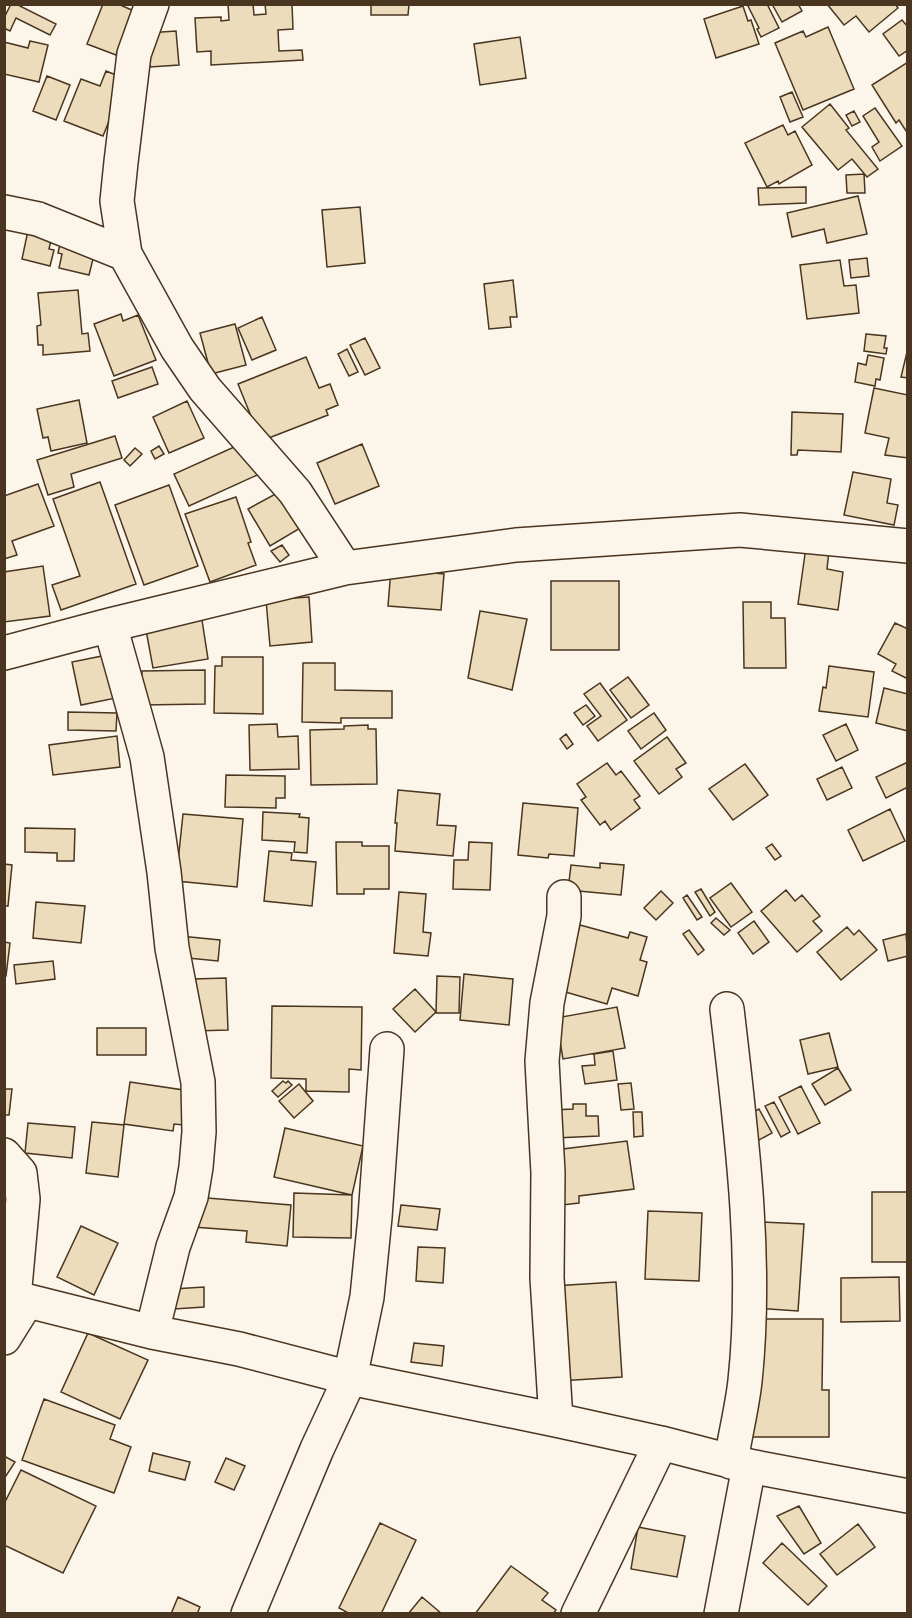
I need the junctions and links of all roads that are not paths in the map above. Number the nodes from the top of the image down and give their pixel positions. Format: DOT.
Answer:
graph roads {
  1 [pos="152,4"];
  2 [pos="4,212"];
  3 [pos="125,254"];
  4 [pos="908,546"];
  5 [pos="345,568"];
  6 [pos="110,625"];
  7 [pos="4,653"];
  8 [pos="564,897"];
  9 [pos="727,1009"];
  10 [pos="387,1049"];
  11 [pos="4,1155"];
  12 [pos="15,1298"];
  13 [pos="152,1332"];
  14 [pos="4,1338"];
  15 [pos="350,1378"];
  16 [pos="556,1420"];
  17 [pos="661,1443"];
  18 [pos="740,1464"];
  19 [pos="908,1496"];
  20 [pos="249,1614"];
  21 [pos="578,1614"];
  22 [pos="721,1614"];
  1 -- 3 [label="street"];
  2 -- 3 [label="street"];
  3 -- 5 [label="street"];
  4 -- 5 [label="street"];
  5 -- 6 [label="street"];
  6 -- 7 [label="street"];
  6 -- 13 [label="street"];
  8 -- 16 [label="street"];
  9 -- 18 [label="street"];
  10 -- 15 [label="street"];
  11 -- 12 [label="street"];
  12 -- 13 [label="street"];
  12 -- 14 [label="street"];
  13 -- 15 [label="street"];
  15 -- 16 [label="street"];
  15 -- 20 [label="street"];
  16 -- 17 [label="street"];
  17 -- 18 [label="street"];
  17 -- 21 [label="street"];
  18 -- 19 [label="street"];
  18 -- 22 [label="street"];
}
